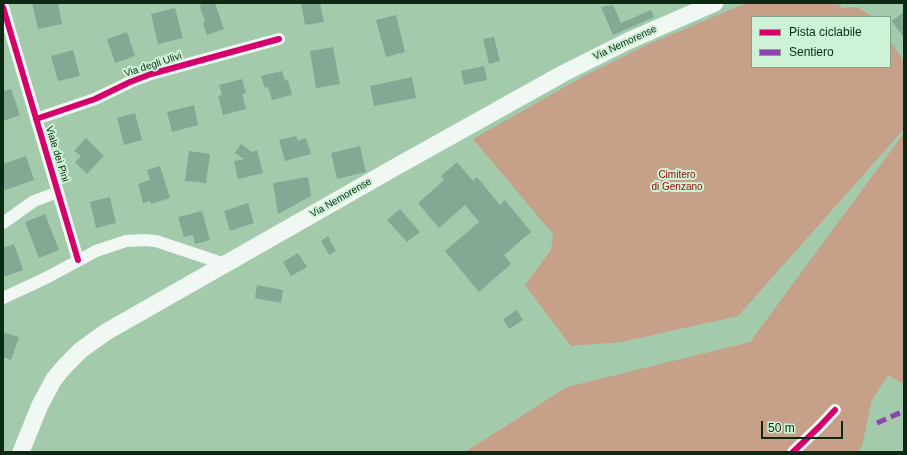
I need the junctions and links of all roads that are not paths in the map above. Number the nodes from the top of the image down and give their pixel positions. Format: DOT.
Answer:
graph roads {
  1 [pos="715,3"];
  2 [pos="3,7"];
  3 [pos="278,39"];
  4 [pos="36,119"];
  5 [pos="58,192"];
  6 [pos="3,223"];
  7 [pos="78,260"];
  8 [pos="225,264"];
  9 [pos="3,298"];
  10 [pos="835,410"];
  11 [pos="21,452"];
  12 [pos="793,452"];
  1 -- 8 [label="main road, Via Nemorense"];
  2 -- 4 [label="street, Viale dei Pini"];
  3 -- 4 [label="street, Via degli Ulivi"];
  4 -- 5 [label="street, Viale dei Pini"];
  5 -- 6 [label="street"];
  5 -- 7 [label="street, Viale dei Pini"];
  7 -- 8 [label="street"];
  7 -- 9 [label="street"];
  8 -- 11 [label="main road, Via Nemorense"];
  10 -- 12 [label="street"];
}
